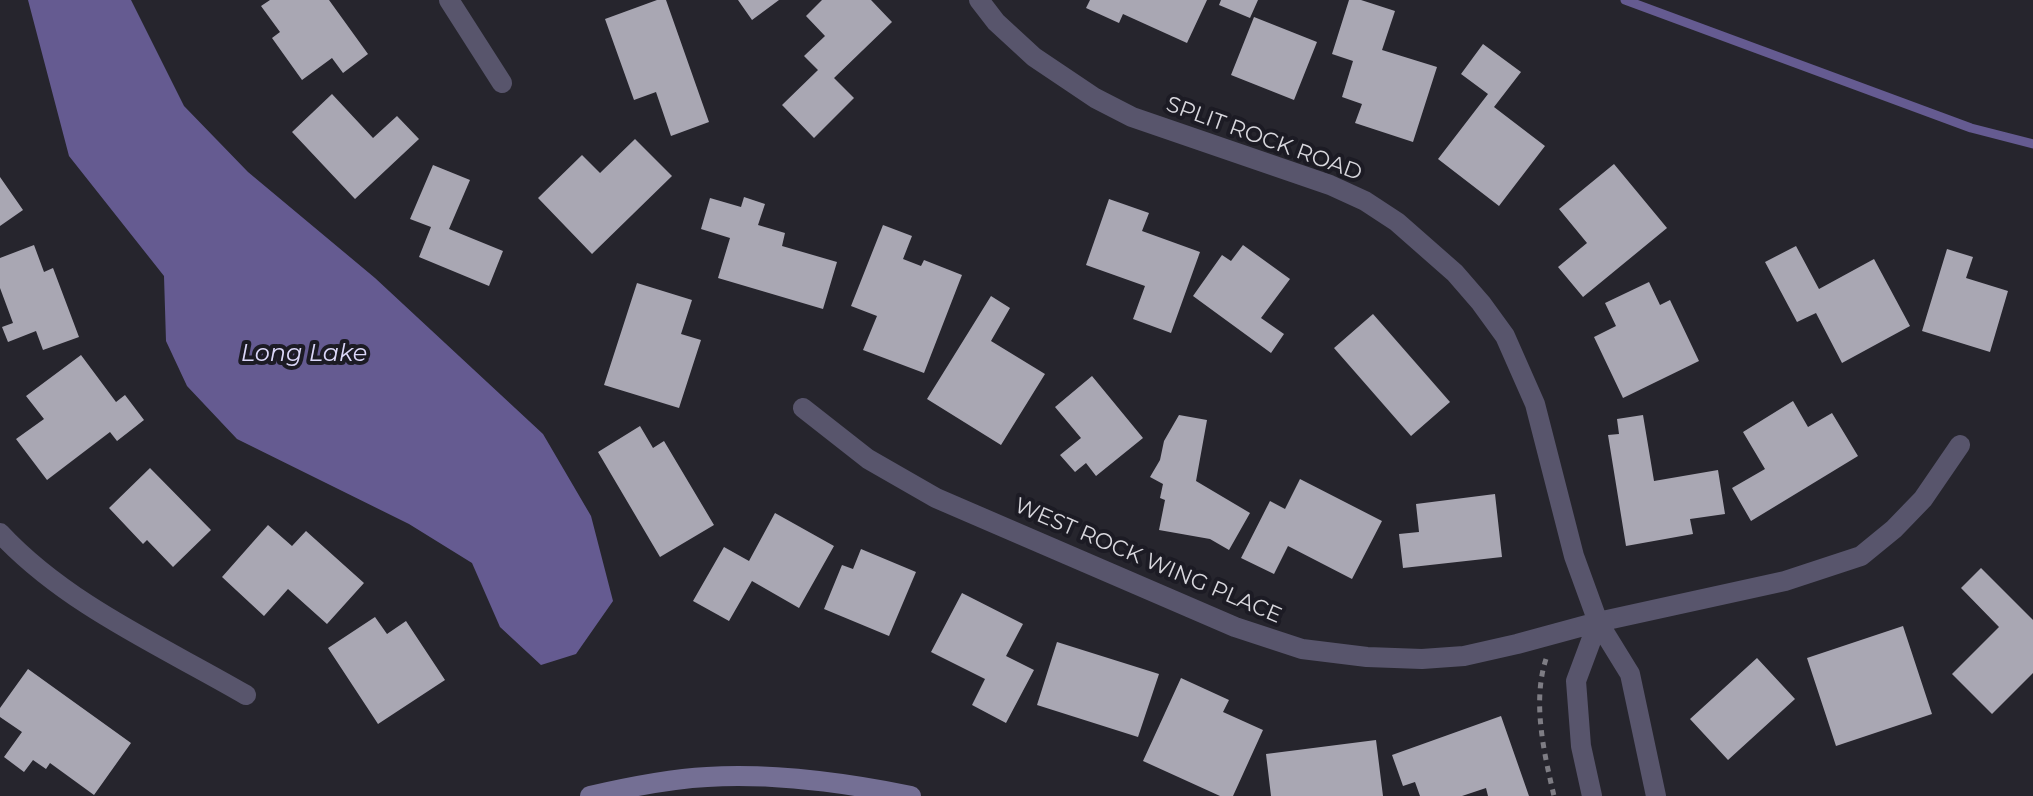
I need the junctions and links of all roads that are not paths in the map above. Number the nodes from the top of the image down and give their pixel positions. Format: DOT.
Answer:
graph roads {
  1 [pos="449,0"];
  2 [pos="979,0"];
  3 [pos="502,83"];
  4 [pos="803,408"];
  5 [pos="1960,445"];
  6 [pos="0,533"];
  7 [pos="1598,622"];
  8 [pos="246,695"];
  9 [pos="590,796"];
  10 [pos="911,796"];
  11 [pos="1592,796"];
  12 [pos="1656,796"];
  1 -- 3 [label="street"];
  2 -- 7 [label="street, SPLIT ROCK ROAD"];
  4 -- 7 [label="street, WEST ROCK WING PLACE"];
  5 -- 7 [label="street, WEST ROCK WING PLACE"];
  6 -- 8 [label="street"];
  7 -- 11 [label="street"];
  7 -- 12 [label="street, SPLIT ROCK ROAD"];
  9 -- 10 [label="street"];
}
